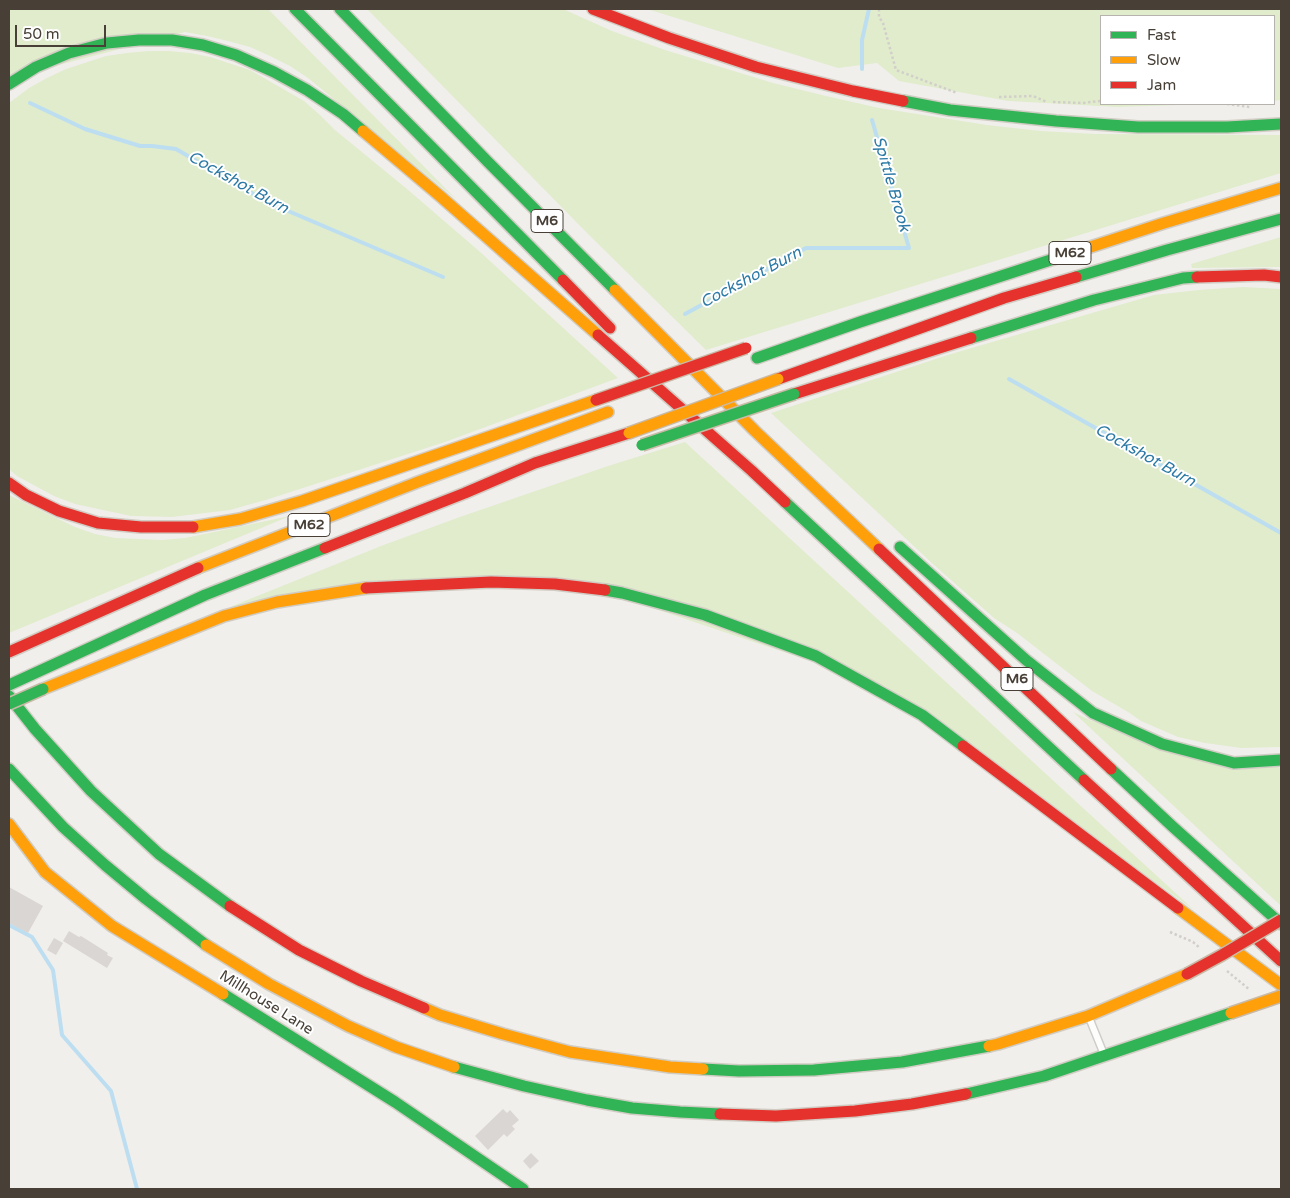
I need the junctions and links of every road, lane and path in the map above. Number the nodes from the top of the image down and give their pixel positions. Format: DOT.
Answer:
graph roads {
  1 [pos="295,9"];
  2 [pos="340,9"];
  3 [pos="593,9"];
  4 [pos="879,9"];
  5 [pos="9,84"];
  6 [pos="961,94"];
  7 [pos="997,97"];
  8 [pos="1100,101"];
  9 [pos="1281,124"];
  10 [pos="1281,188"];
  11 [pos="1281,219"];
  12 [pos="1281,277"];
  13 [pos="860,322"];
  14 [pos="752,360"];
  15 [pos="710,375"];
  16 [pos="692,382"];
  17 [pos="673,388"];
  18 [pos="654,395"];
  19 [pos="613,410"];
  20 [pos="755,431"];
  21 [pos="637,447"];
  22 [pos="550,470"];
  23 [pos="752,471"];
  24 [pos="9,483"];
  25 [pos="466,492"];
  26 [pos="844,500"];
  27 [pos="888,537"];
  28 [pos="12,651"];
  29 [pos="9,685"];
  30 [pos="9,696"];
  31 [pos="9,704"];
  32 [pos="1281,760"];
  33 [pos="9,769"];
  34 [pos="9,824"];
  35 [pos="1281,920"];
  36 [pos="1281,924"];
  37 [pos="1281,961"];
  38 [pos="1281,985"];
  39 [pos="1281,996"];
  40 [pos="1088,1016"];
  41 [pos="1104,1055"];
  42 [pos="523,1189"];
  1 -- 23 [label="main road, M6"];
  2 -- 20 [label="main road, M6"];
  3 -- 9 [label="main road"];
  4 -- 6 [label="path"];
  5 -- 23 [label="main road"];
  7 -- 8 [label="path"];
  10 -- 13 [label="main road, M62"];
  11 -- 25 [label="main road, M62, bridge"];
  12 -- 21 [label="main road, bridge"];
  13 -- 14 [label="main road, M62"];
  13 -- 24 [label="main road, bridge"];
  15 -- 16 [label="main road"];
  17 -- 18 [label="main road"];
  19 -- 28 [label="main road, M62"];
  20 -- 26 [label="main road"];
  20 -- 36 [label="main road, M6"];
  22 -- 25 [label="main road"];
  23 -- 37 [label="main road, M6"];
  25 -- 29 [label="main road, M62"];
  27 -- 32 [label="main road"];
  30 -- 40 [label="main road"];
  31 -- 38 [label="main road, bridge"];
  33 -- 41 [label="main road"];
  34 -- 42 [label="main road, Millhouse Lane"];
  35 -- 40 [label="main road, bridge"];
  39 -- 41 [label="main road, bridge"];
  40 -- 41 [label="lane"];
}
